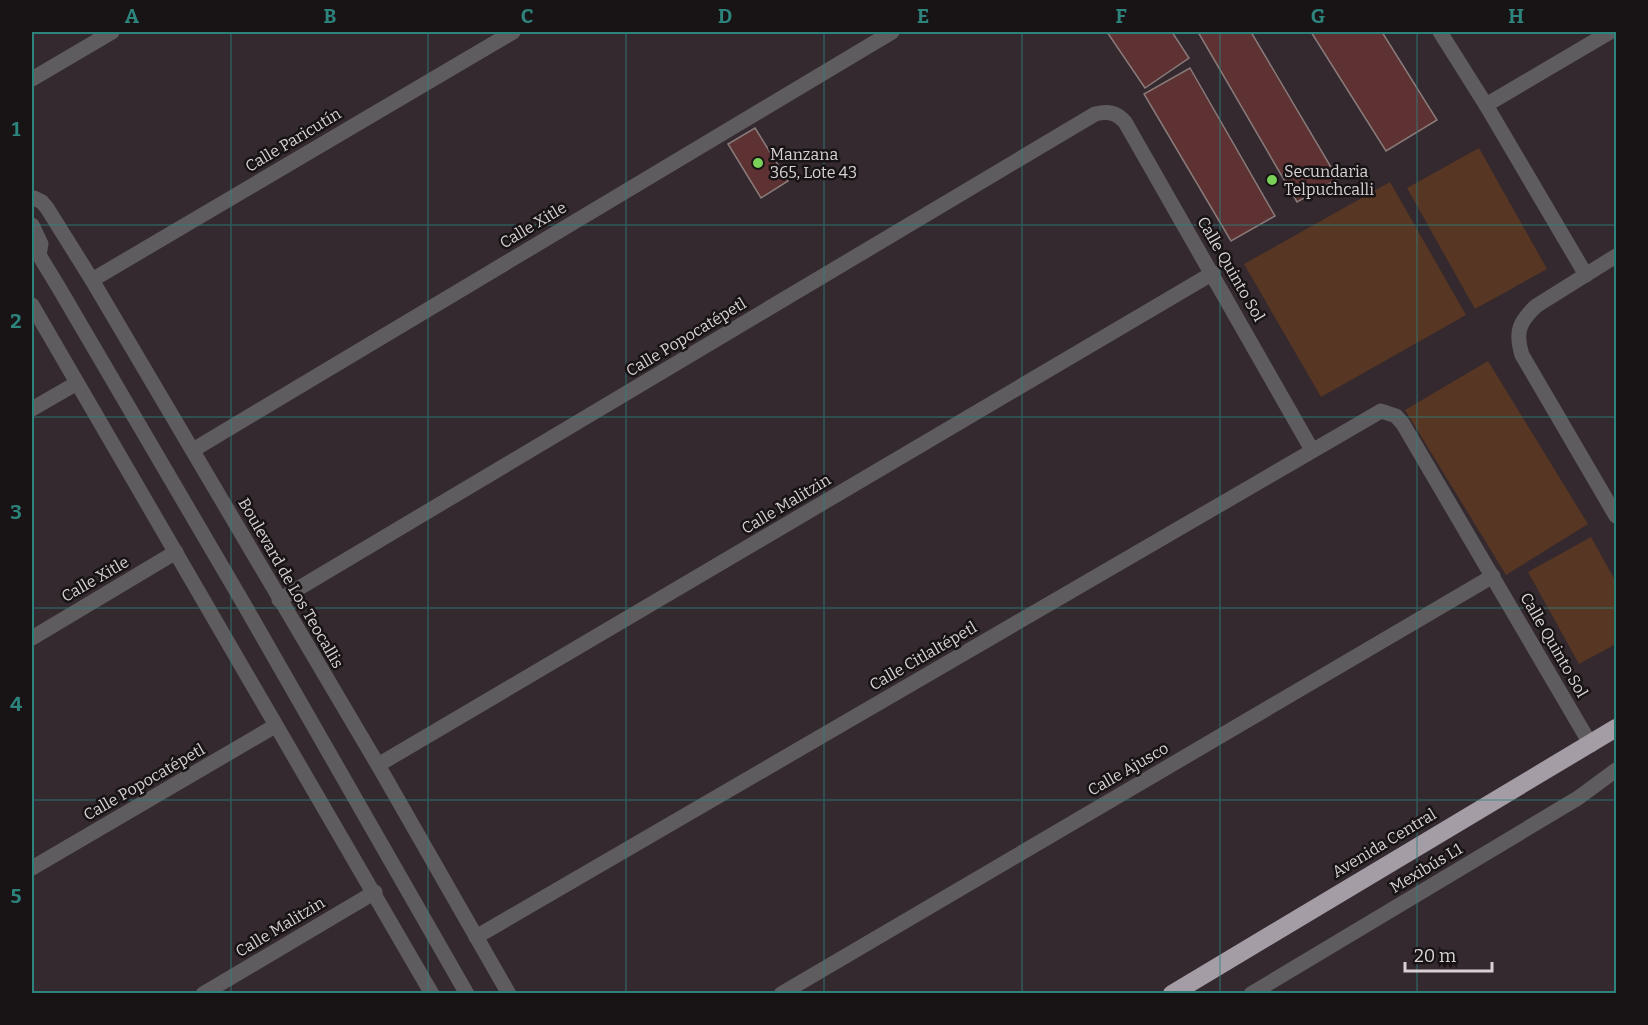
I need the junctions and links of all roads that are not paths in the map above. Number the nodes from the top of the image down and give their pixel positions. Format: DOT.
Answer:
graph roads {
  1 [pos="112,32"];
  2 [pos="513,32"];
  3 [pos="892,32"];
  4 [pos="1440,32"];
  5 [pos="1610,32"];
  6 [pos="32,79"];
  7 [pos="1486,105"];
  8 [pos="1112,112"];
  9 [pos="32,198"];
  10 [pos="32,225"];
  11 [pos="35,253"];
  12 [pos="1617,256"];
  13 [pos="1213,273"];
  14 [pos="1586,275"];
  15 [pos="92,280"];
  16 [pos="32,305"];
  17 [pos="76,383"];
  18 [pos="32,409"];
  19 [pos="1390,412"];
  20 [pos="193,450"];
  21 [pos="1312,450"];
  22 [pos="1614,506"];
  23 [pos="176,552"];
  24 [pos="1493,576"];
  25 [pos="279,600"];
  26 [pos="32,638"];
  27 [pos="275,726"];
  28 [pos="1617,728"];
  29 [pos="1591,745"];
  30 [pos="378,765"];
  31 [pos="1617,770"];
  32 [pos="32,868"];
  33 [pos="375,892"];
  34 [pos="476,937"];
  35 [pos="203,993"];
  36 [pos="432,993"];
  37 [pos="467,993"];
  38 [pos="509,993"];
  39 [pos="781,993"];
  40 [pos="1172,993"];
  41 [pos="1251,993"];
  1 -- 6 [label="street"];
  2 -- 15 [label="street, Calle Paricutín"];
  3 -- 20 [label="street, Calle Xitle"];
  4 -- 7 [label="street"];
  5 -- 7 [label="street"];
  7 -- 14 [label="street"];
  8 -- 13 [label="street, Calle Quinto Sol"];
  8 -- 25 [label="street, Calle Popocatépetl"];
  9 -- 15 [label="street, Boulevard de Los Teocallis"];
  10 -- 11 [label="street"];
  11 -- 37 [label="street"];
  12 -- 14 [label="street"];
  13 -- 21 [label="street, Calle Quinto Sol"];
  13 -- 30 [label="street, Calle Malitzin"];
  14 -- 22 [label="street"];
  15 -- 20 [label="street, Boulevard de Los Teocallis"];
  16 -- 17 [label="street"];
  17 -- 18 [label="street"];
  17 -- 23 [label="street"];
  19 -- 21 [label="street, Calle Citlaltépetl"];
  19 -- 24 [label="street, Calle Quinto Sol"];
  20 -- 25 [label="street, Boulevard de Los Teocallis"];
  21 -- 34 [label="street, Calle Citlaltépetl"];
  23 -- 26 [label="street, Calle Xitle"];
  23 -- 27 [label="street"];
  24 -- 29 [label="street, Calle Quinto Sol"];
  24 -- 39 [label="street, Calle Ajusco"];
  25 -- 30 [label="street, Boulevard de Los Teocallis"];
  27 -- 32 [label="street, Calle Popocatépetl"];
  27 -- 33 [label="street"];
  28 -- 29 [label="highway, Avenida Central"];
  29 -- 40 [label="highway, Avenida Central"];
  30 -- 34 [label="street, Boulevard de Los Teocallis"];
  31 -- 41 [label="street, Mexibús L1"];
  33 -- 35 [label="street, Calle Malitzin"];
  33 -- 36 [label="street"];
  34 -- 38 [label="street, Boulevard de Los Teocallis"];
}
